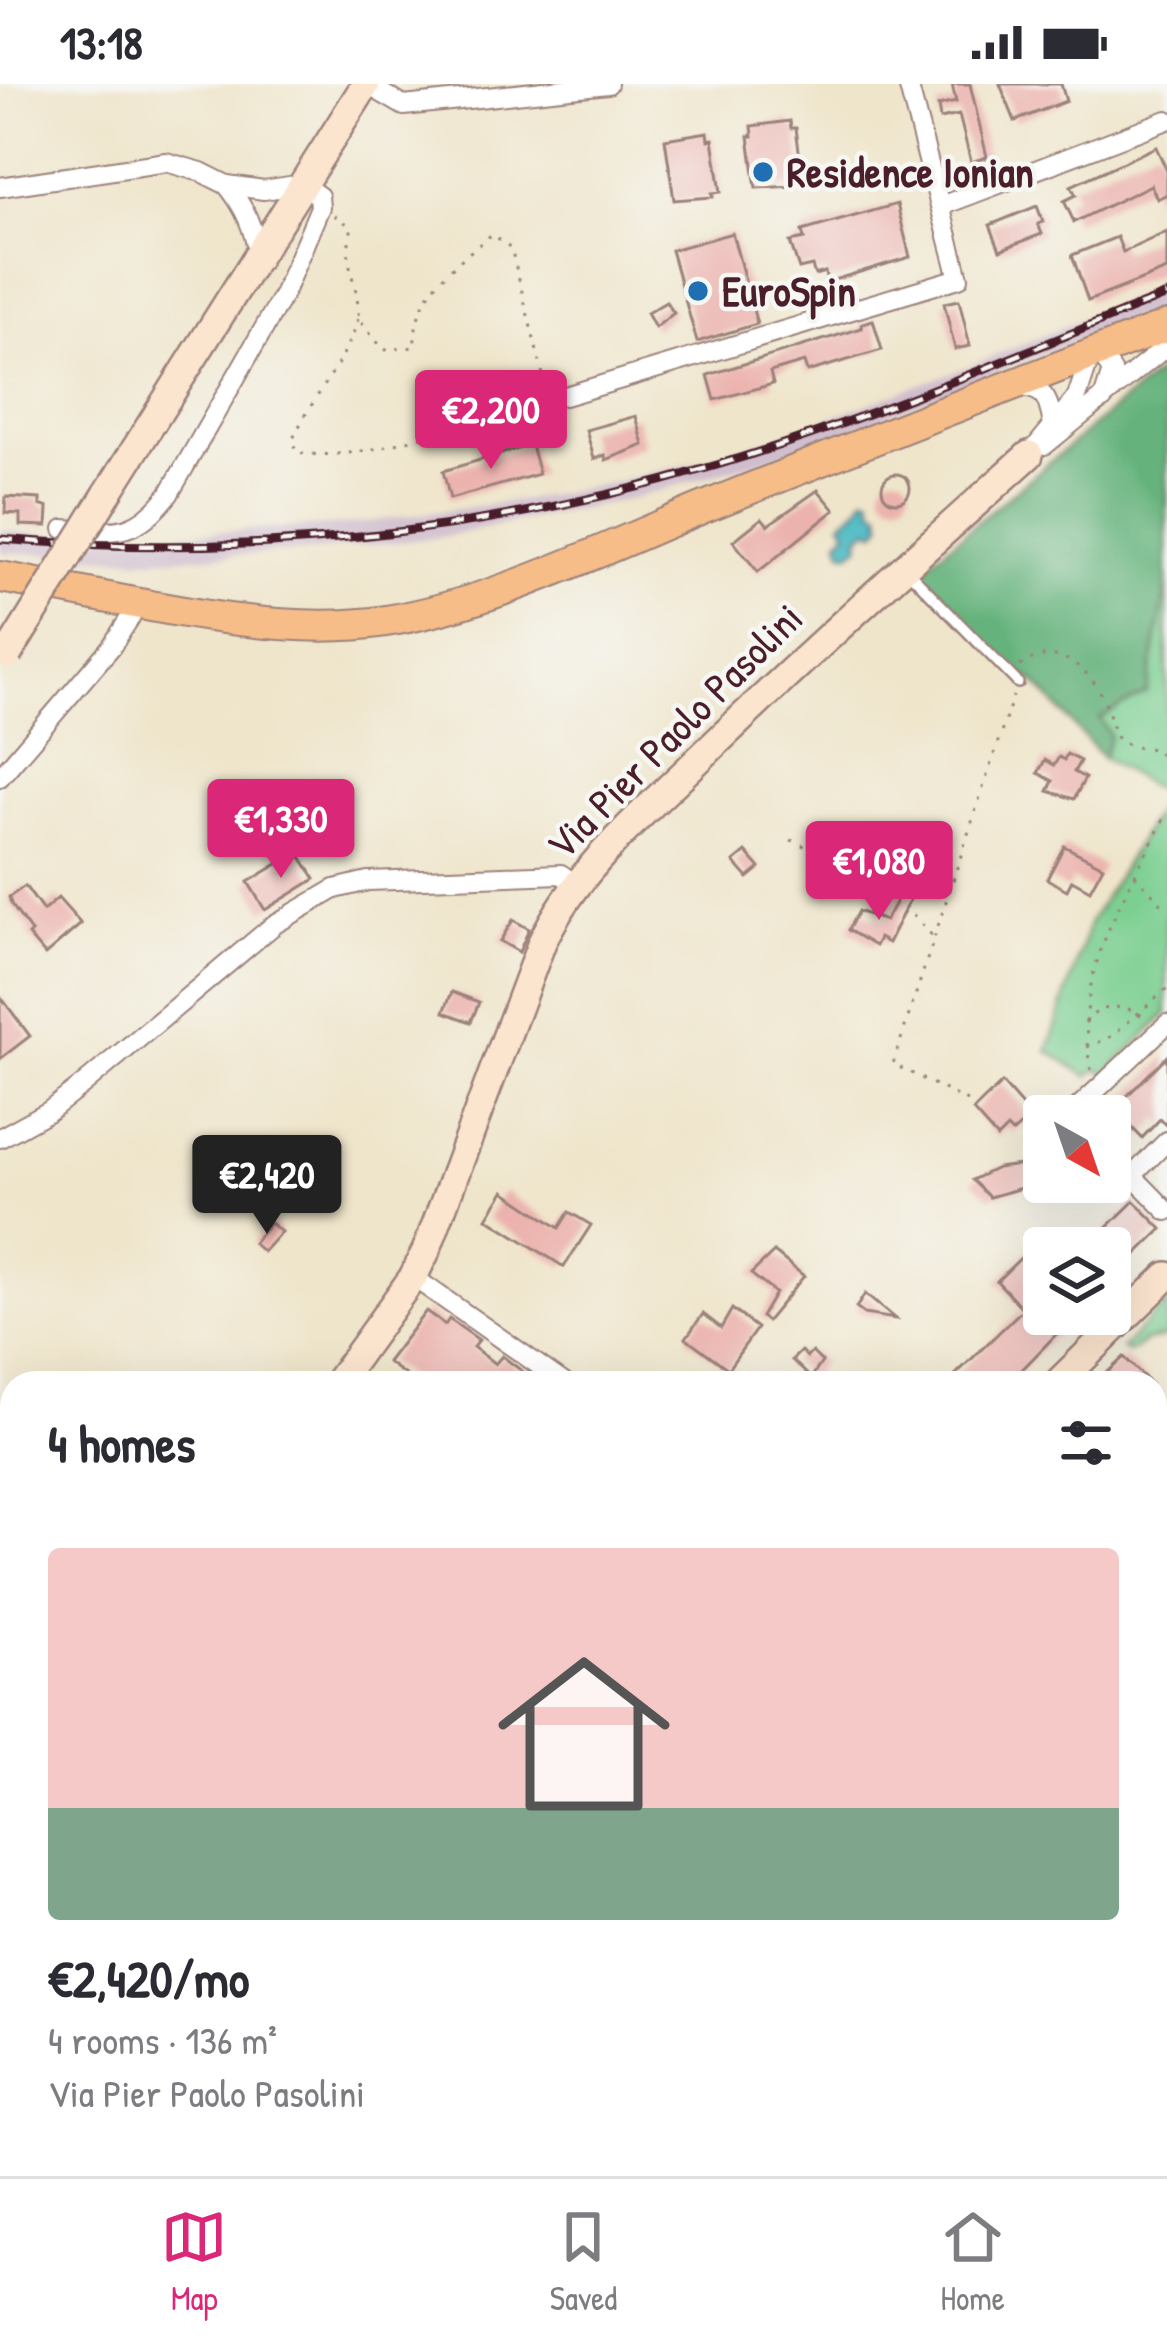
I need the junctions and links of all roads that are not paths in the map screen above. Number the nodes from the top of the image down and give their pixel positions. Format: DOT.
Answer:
graph roads {
  1 [pos="366,84"];
  2 [pos="608,84"];
  3 [pos="908,84"];
  4 [pos="1167,119"];
  5 [pos="302,184"];
  6 [pos="227,185"];
  7 [pos="0,187"];
  8 [pos="941,206"];
  9 [pos="258,256"];
  10 [pos="1167,326"];
  11 [pos="1167,346"];
  12 [pos="1091,355"];
  13 [pos="1015,387"];
  14 [pos="568,395"];
  15 [pos="1103,399"];
  16 [pos="1053,425"];
  17 [pos="1029,455"];
  18 [pos="64,529"];
  19 [pos="904,567"];
  20 [pos="0,577"];
  21 [pos="141,601"];
  22 [pos="4,661"];
  23 [pos="1018,683"];
  24 [pos="0,777"];
  25 [pos="576,885"];
  26 [pos="1163,1028"];
  27 [pos="1093,1095"];
  28 [pos="0,1138"];
  29 [pos="1167,1142"];
  30 [pos="1132,1176"];
  31 [pos="1167,1211"];
  32 [pos="1167,1276"];
  33 [pos="413,1277"];
  34 [pos="346,1371"];
  35 [pos="547,1371"];
  36 [pos="1070,1371"];
  1 -- 2 [label="street"];
  1 -- 5 [label="street"];
  3 -- 8 [label="street"];
  4 -- 8 [label="street"];
  5 -- 6 [label="street"];
  5 -- 9 [label="street"];
  5 -- 18 [label="street"];
  6 -- 7 [label="street"];
  6 -- 9 [label="street"];
  8 -- 14 [label="street"];
  9 -- 22 [label="street, bridge"];
  10 -- 12 [label="main road"];
  11 -- 15 [label="street, Via Pier Paolo Pasolini"];
  12 -- 13 [label="main road"];
  12 -- 15 [label="street"];
  12 -- 16 [label="street, Via Pier Paolo Pasolini"];
  13 -- 16 [label="street"];
  13 -- 21 [label="main road"];
  15 -- 17 [label="street, Via Pier Paolo Pasolini"];
  16 -- 17 [label="street, Via Pier Paolo Pasolini"];
  17 -- 19 [label="street, Via Pier Paolo Pasolini"];
  19 -- 23 [label="lane"];
  19 -- 25 [label="street, Via Pier Paolo Pasolini"];
  20 -- 21 [label="main road"];
  21 -- 24 [label="street"];
  25 -- 28 [label="street"];
  25 -- 33 [label="street, Via Pier Paolo Pasolini"];
  26 -- 27 [label="street"];
  29 -- 30 [label="street"];
  30 -- 31 [label="street"];
  32 -- 36 [label="street"];
  33 -- 34 [label="street, Via Pier Paolo Pasolini"];
  33 -- 35 [label="street"];
}
